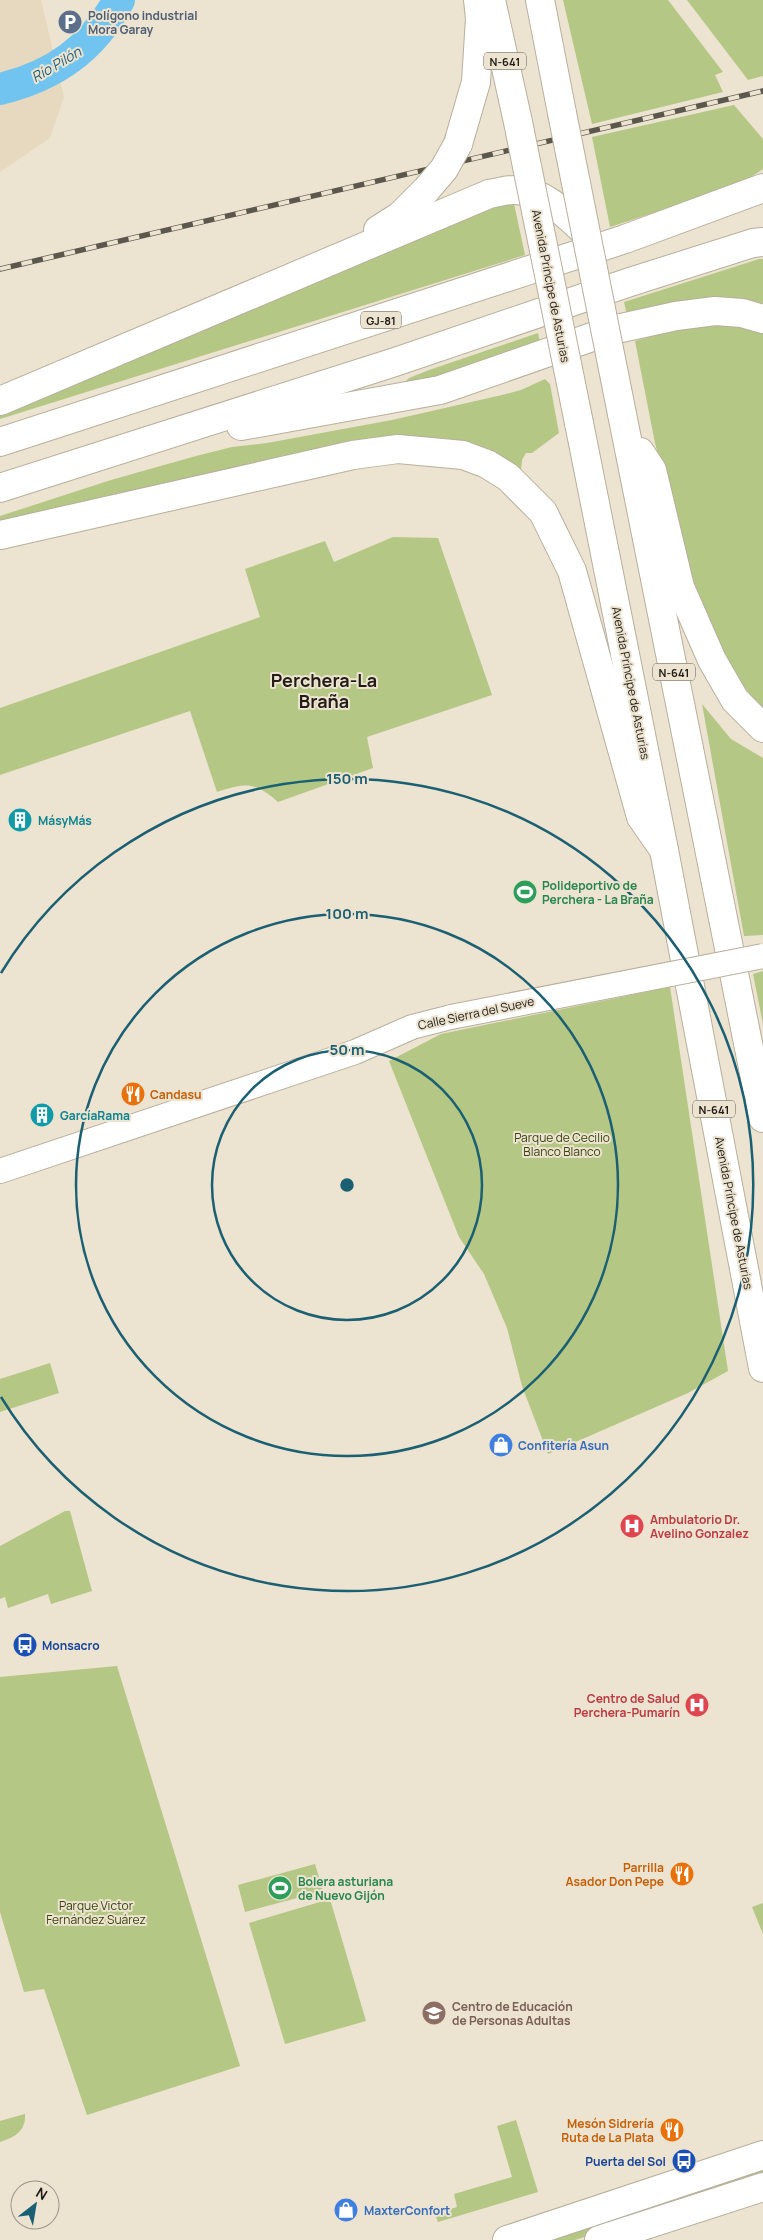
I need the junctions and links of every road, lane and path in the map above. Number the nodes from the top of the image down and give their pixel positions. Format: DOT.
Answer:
graph roads {
  1 [pos="478,0"];
  2 [pos="491,0"];
  3 [pos="540,0"];
  4 [pos="763,188"];
  5 [pos="522,192"];
  6 [pos="585,232"];
  7 [pos="763,242"];
  8 [pos="330,262"];
  9 [pos="763,319"];
  10 [pos="0,401"];
  11 [pos="623,422"];
  12 [pos="0,442"];
  13 [pos="131,446"];
  14 [pos="0,488"];
  15 [pos="0,535"];
  16 [pos="763,728"];
  17 [pos="664,850"];
  18 [pos="763,956"];
  19 [pos="763,1118"];
  20 [pos="0,1171"];
  21 [pos="763,1368"];
  22 [pos="763,2155"];
  23 [pos="763,2187"];
  24 [pos="506,2240"];
  25 [pos="599,2240"];
  1 -- 8 [label="main road, bridge"];
  2 -- 5 [label="main road, Avenida Príncipe de Asturias / N-641, bridge"];
  3 -- 6 [label="main road, N-641, bridge"];
  4 -- 12 [label="main road, GJ-81"];
  5 -- 6 [label="main road"];
  5 -- 8 [label="main road"];
  5 -- 17 [label="main road, Avenida Príncipe de Asturias / N-641, bridge"];
  6 -- 11 [label="main road, N-641, bridge"];
  7 -- 13 [label="main road"];
  8 -- 10 [label="main road"];
  9 -- 13 [label="main road"];
  11 -- 16 [label="main road"];
  11 -- 19 [label="main road, N-641"];
  13 -- 14 [label="main road"];
  15 -- 17 [label="main road"];
  17 -- 21 [label="main road, Avenida Príncipe de Asturias / N-641"];
  18 -- 20 [label="street, Calle Sierra del Sueve, bridge"];
  22 -- 24 [label="main road"];
  23 -- 25 [label="main road"];
}
